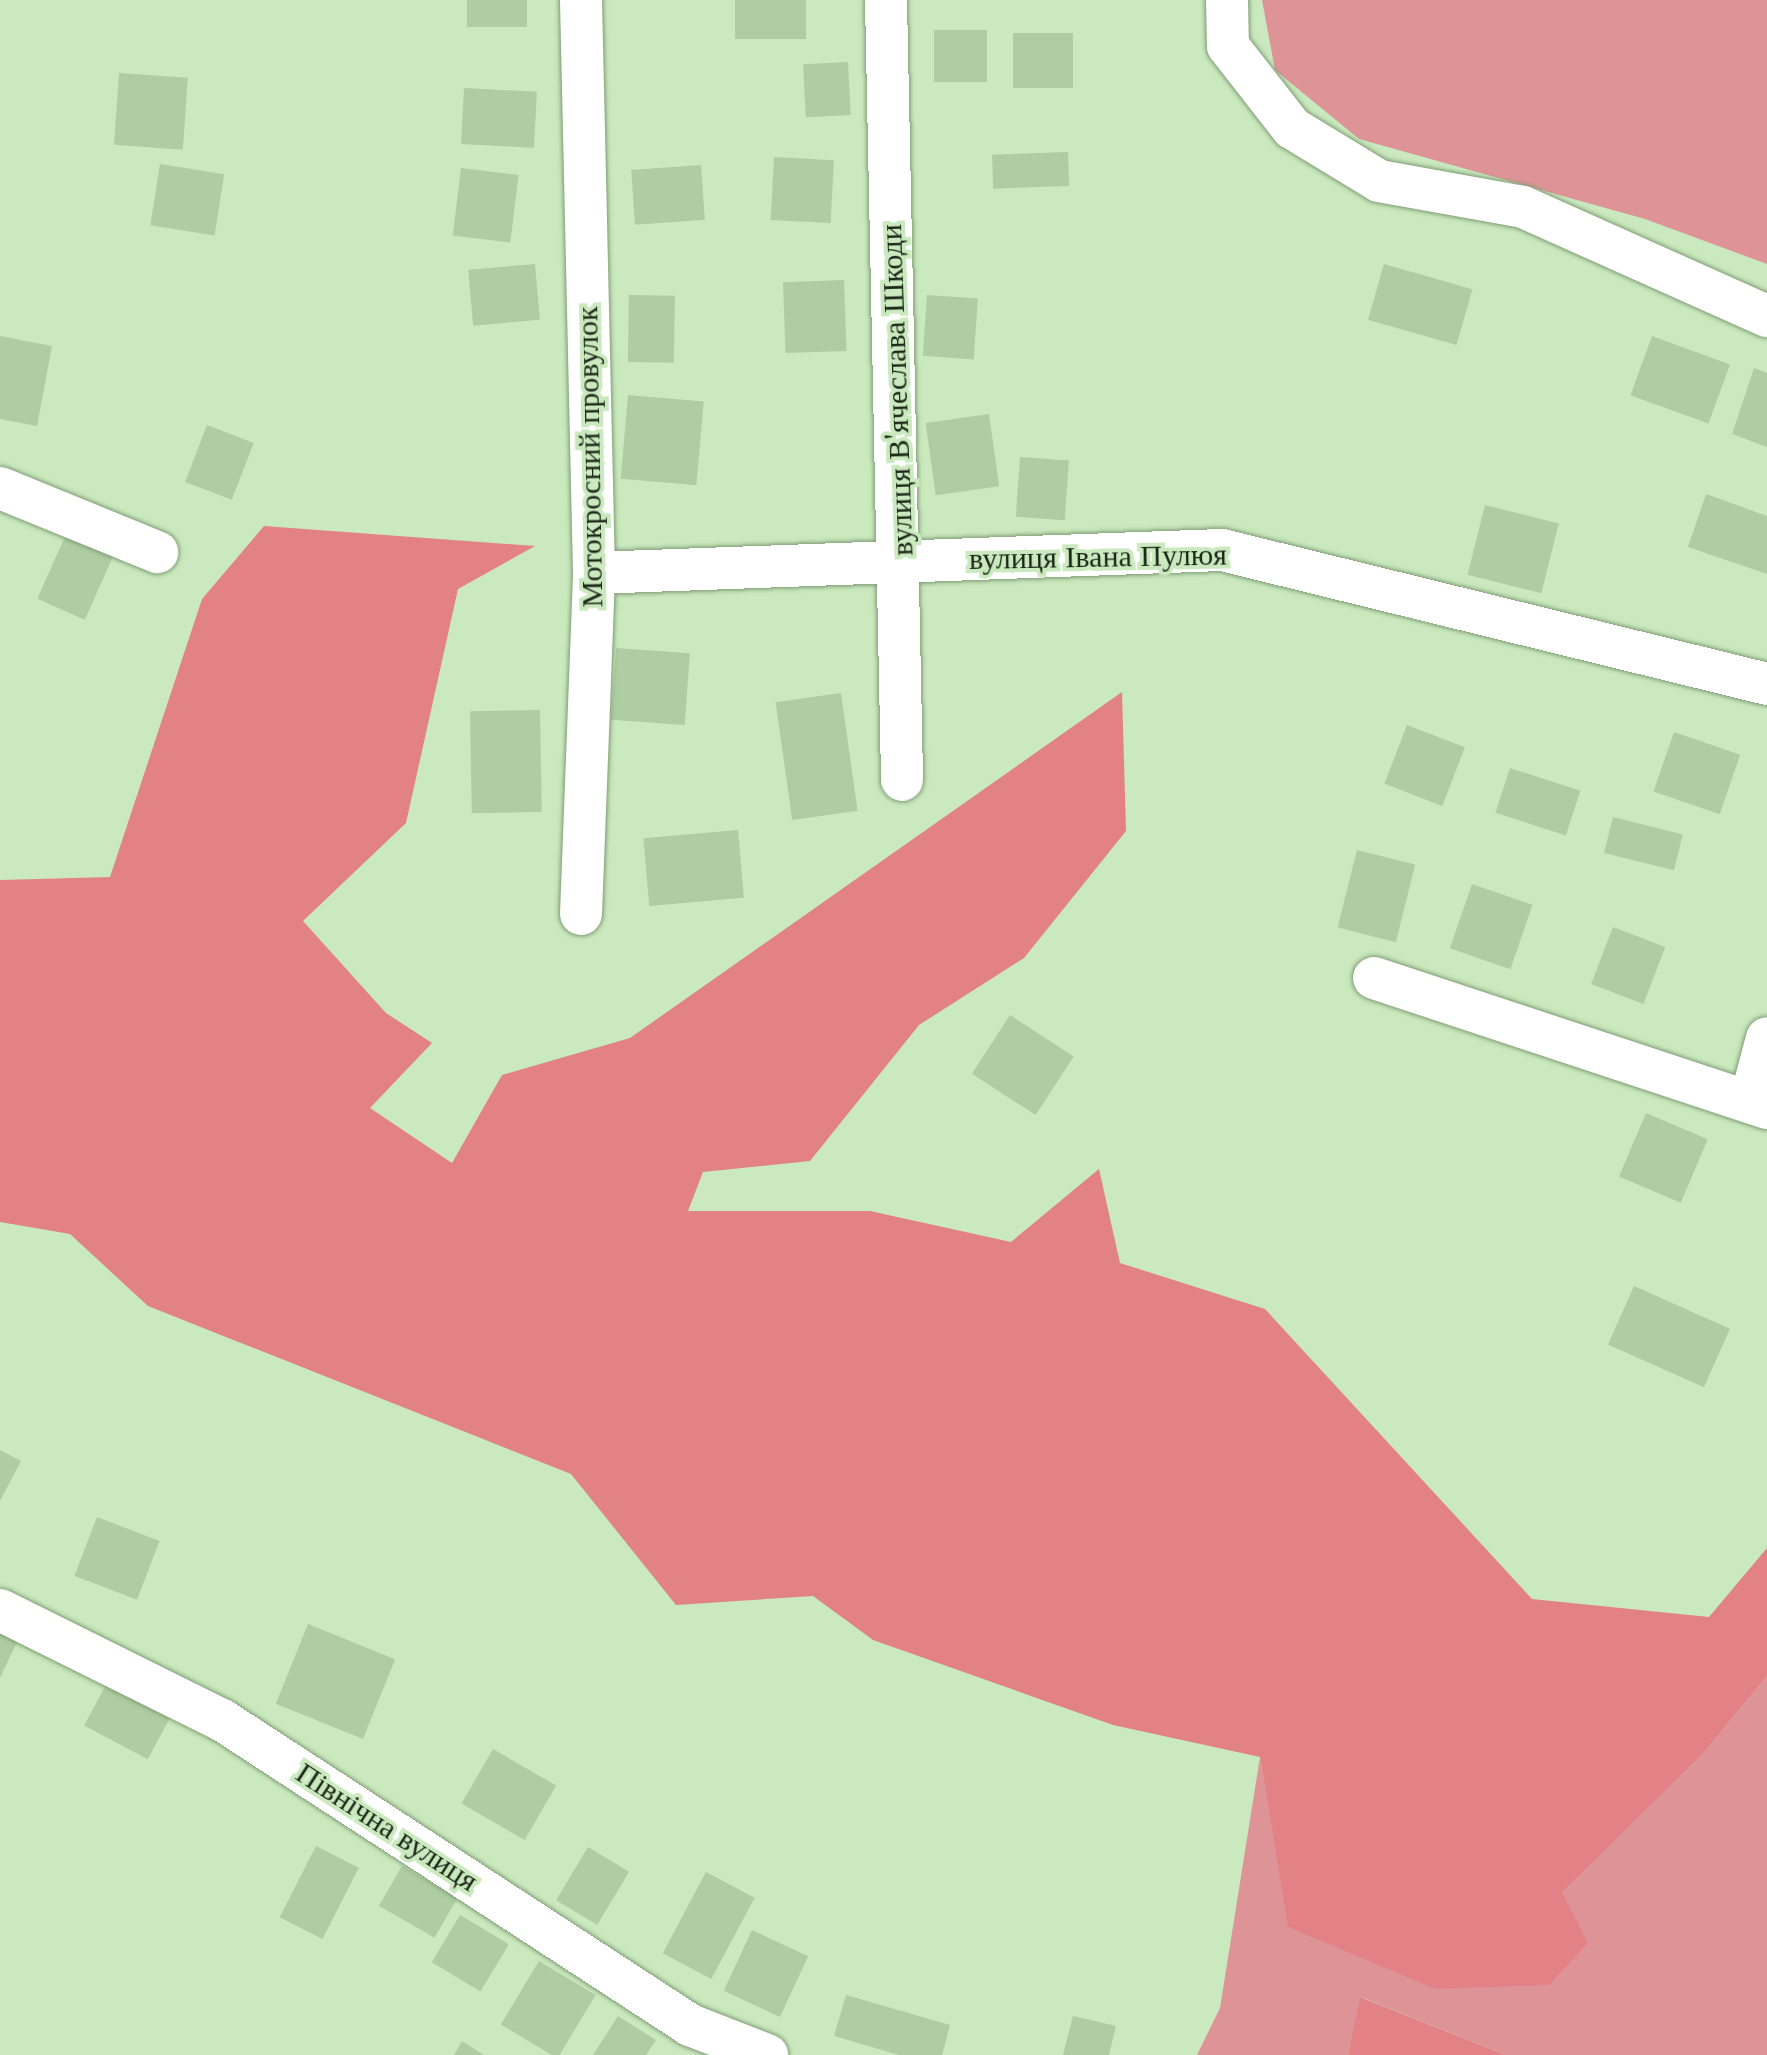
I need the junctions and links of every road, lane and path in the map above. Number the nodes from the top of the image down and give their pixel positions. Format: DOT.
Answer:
graph roads {
  1 [pos="581,0"];
  2 [pos="886,0"];
  3 [pos="1227,0"];
  4 [pos="1767,316"];
  5 [pos="0,488"];
  6 [pos="157,552"];
  7 [pos="902,562"];
  8 [pos="594,573"];
  9 [pos="1767,684"];
  10 [pos="902,780"];
  11 [pos="580,914"];
  12 [pos="1374,978"];
  13 [pos="1767,1038"];
  14 [pos="1758,1105"];
  15 [pos="0,1610"];
  16 [pos="767,2055"];
  1 -- 8 [label="street, Мотокросний провулок"];
  2 -- 7 [label="street, вулиця В'ячеслава Шкоди"];
  3 -- 4 [label="street"];
  5 -- 6 [label="street"];
  7 -- 8 [label="street, вулиця Івана Пулюя"];
  7 -- 9 [label="street, вулиця Івана Пулюя"];
  7 -- 10 [label="street, вулиця В'ячеслава Шкоди"];
  8 -- 11 [label="street, Мотокросний провулок"];
  12 -- 14 [label="street"];
  13 -- 14 [label="street"];
  15 -- 16 [label="street, Північна вулиця"];
}
